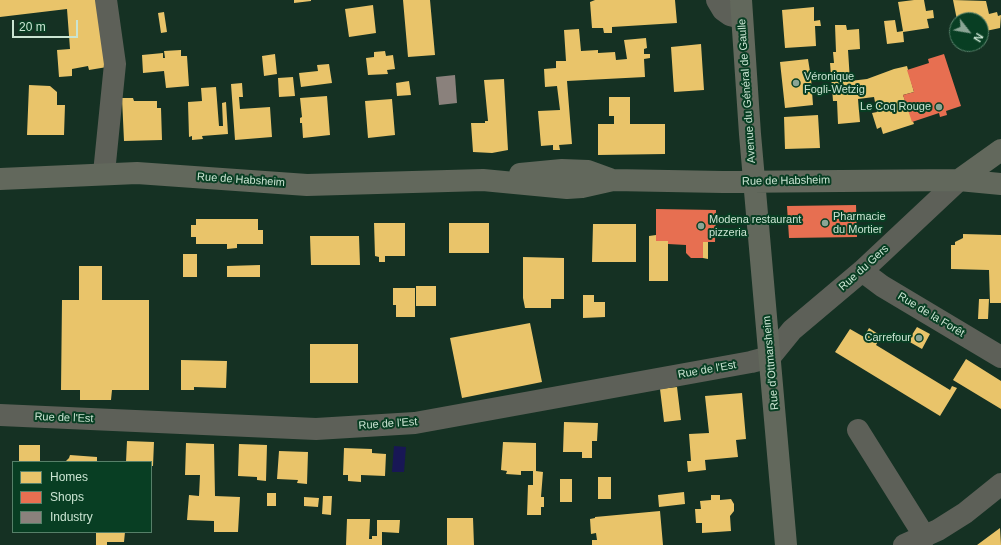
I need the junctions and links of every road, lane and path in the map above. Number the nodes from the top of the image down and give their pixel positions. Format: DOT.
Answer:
graph roads {
  1 [pos="106,0"];
  2 [pos="717,0"];
  3 [pos="742,9"];
  4 [pos="1001,150"];
  5 [pos="104,173"];
  6 [pos="0,179"];
  7 [pos="959,180"];
  8 [pos="754,182"];
  9 [pos="1001,184"];
  10 [pos="862,271"];
  11 [pos="770,357"];
  12 [pos="1001,357"];
  13 [pos="0,415"];
  14 [pos="858,430"];
  15 [pos="998,494"];
  16 [pos="932,534"];
  17 [pos="786,545"];
  18 [pos="904,545"];
  1 -- 5 [label="street"];
  2 -- 3 [label="street"];
  3 -- 8 [label="main road, Avenue du Général de Gaulle"];
  4 -- 7 [label="main road"];
  5 -- 6 [label="main road, Rue de Habsheim"];
  5 -- 8 [label="main road, Rue de Habsheim"];
  7 -- 8 [label="main road, Rue de Habsheim"];
  7 -- 9 [label="main road, Rue de Habsheim"];
  7 -- 10 [label="street, Rue du Gers"];
  8 -- 11 [label="main road, Rue d'Ottmarsheim"];
  10 -- 11 [label="street, Rue du Gers"];
  10 -- 12 [label="street, Rue de la Forêt"];
  11 -- 13 [label="street, Rue de l'Est"];
  11 -- 17 [label="main road, Rue d'Ottmarsheim"];
  14 -- 16 [label="street"];
  15 -- 16 [label="street"];
  16 -- 18 [label="street"];
}
